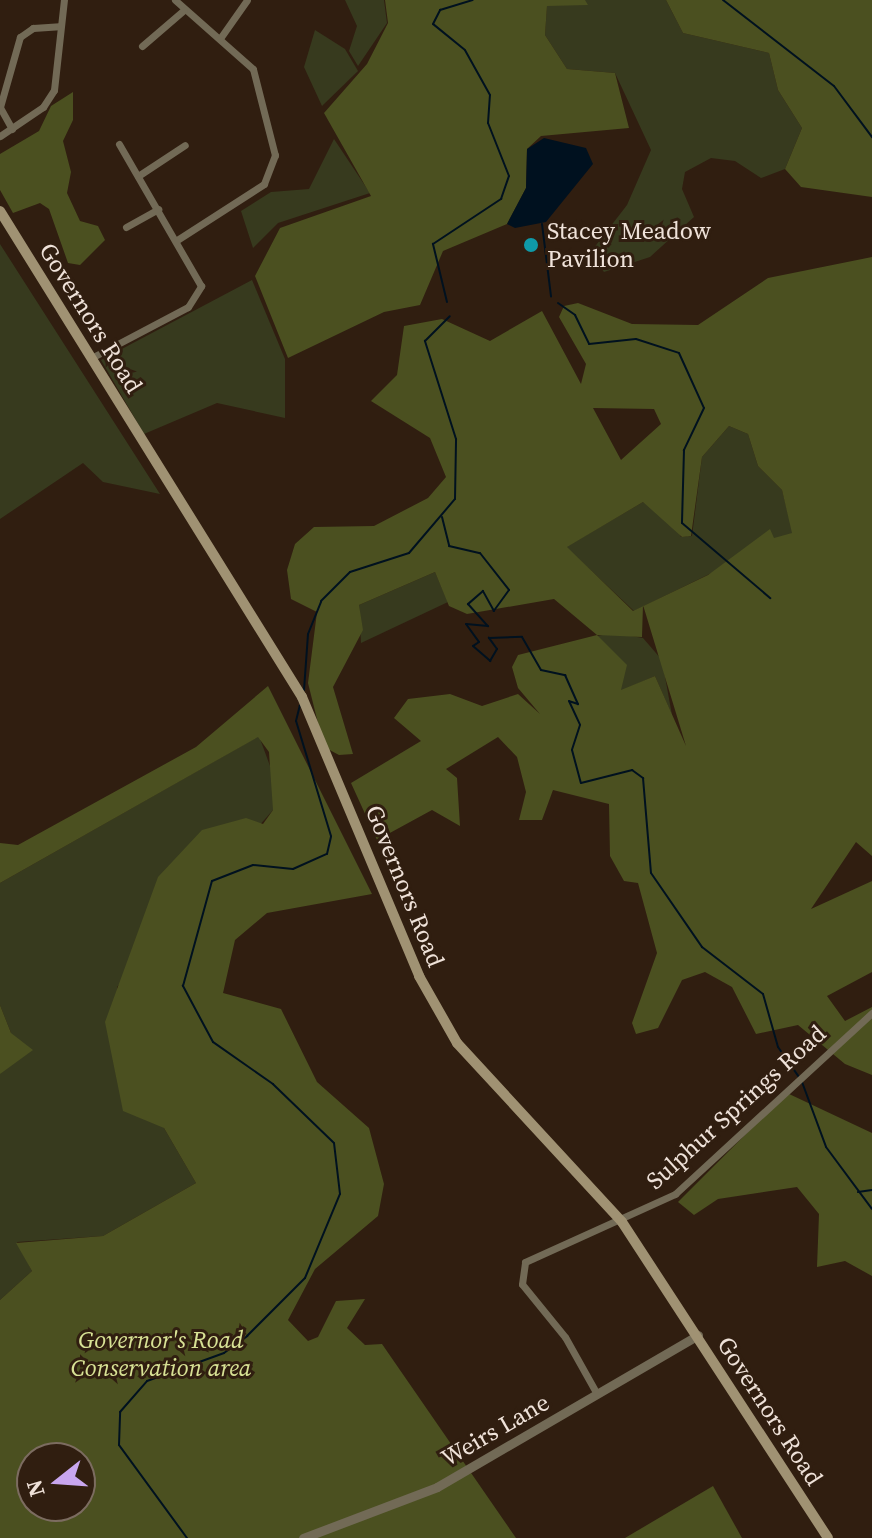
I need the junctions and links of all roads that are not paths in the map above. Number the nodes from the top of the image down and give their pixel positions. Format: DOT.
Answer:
graph roads {
  1 [pos="64,0"];
  2 [pos="175,0"];
  3 [pos="247,0"];
  4 [pos="184,10"];
  5 [pos="59,26"];
  6 [pos="221,37"];
  7 [pos="142,46"];
  8 [pos="12,129"];
  9 [pos="0,136"];
  10 [pos="119,144"];
  11 [pos="185,145"];
  12 [pos="138,176"];
  13 [pos="158,209"];
  14 [pos="0,211"];
  15 [pos="126,227"];
  16 [pos="177,240"];
  17 [pos="93,357"];
  18 [pos="872,1013"];
  19 [pos="622,1222"];
  20 [pos="698,1335"];
  21 [pos="597,1394"];
  22 [pos="303,1538"];
  23 [pos="828,1538"];
  1 -- 5 [label="street"];
  2 -- 4 [label="street"];
  3 -- 6 [label="street"];
  4 -- 6 [label="street"];
  4 -- 7 [label="street"];
  5 -- 8 [label="street"];
  5 -- 8 [label="street"];
  6 -- 16 [label="street"];
  8 -- 9 [label="street"];
  10 -- 12 [label="street"];
  11 -- 12 [label="street"];
  12 -- 13 [label="street"];
  13 -- 15 [label="street"];
  13 -- 16 [label="street"];
  14 -- 17 [label="main road, Governors Road"];
  16 -- 17 [label="street"];
  17 -- 19 [label="main road, Governors Road"];
  18 -- 19 [label="street, Sulphur Springs Road"];
  19 -- 20 [label="main road, Governors Road"];
  19 -- 21 [label="street, Sulphur Springs Road"];
  20 -- 21 [label="street, Weirs Lane"];
  20 -- 23 [label="main road, Governors Road"];
  21 -- 22 [label="street, Weirs Lane"];
}
